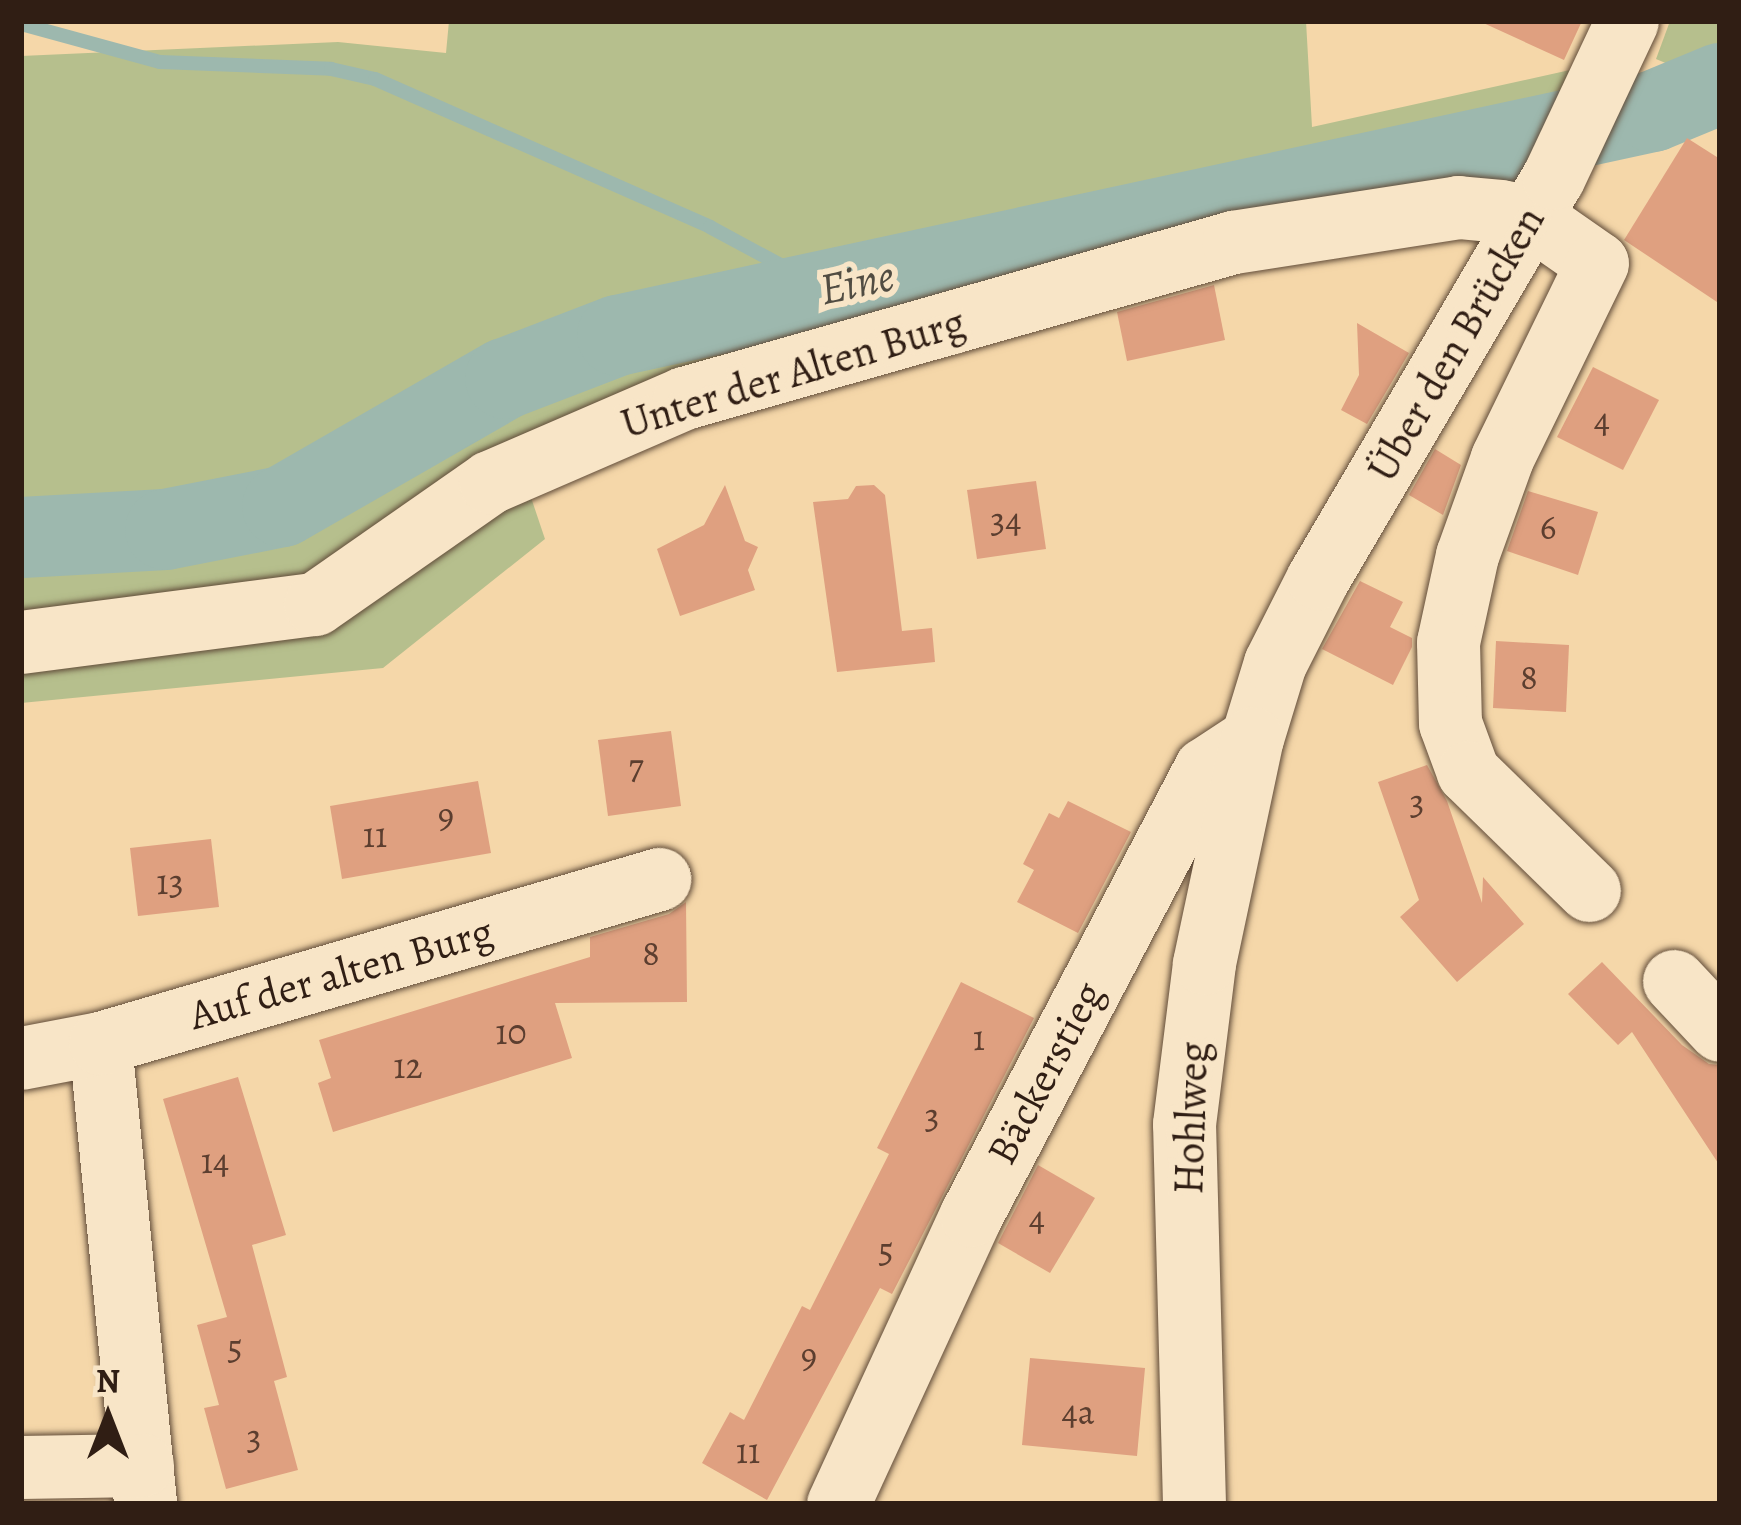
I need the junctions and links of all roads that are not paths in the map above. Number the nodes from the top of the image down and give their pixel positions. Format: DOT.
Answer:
graph roads {
  1 [pos="1618,42"];
  2 [pos="1542,198"];
  3 [pos="21,642"];
  4 [pos="1252,738"];
  5 [pos="658,879"];
  6 [pos="1589,890"];
  7 [pos="1674,981"];
  8 [pos="1720,1030"];
  9 [pos="100,1043"];
  10 [pos="21,1058"];
  11 [pos="21,1467"];
  12 [pos="144,1484"];
  13 [pos="838,1504"];
  14 [pos="1194,1504"];
  1 -- 2 [label="street, Über den Brücken"];
  2 -- 3 [label="street, Unter der Alten Burg"];
  2 -- 4 [label="street, Über den Brücken"];
  2 -- 6 [label="street"];
  4 -- 13 [label="street, Bäckerstieg"];
  4 -- 14 [label="street, Hohlweg"];
  5 -- 9 [label="street, Auf der alten Burg"];
  7 -- 8 [label="street"];
  9 -- 10 [label="street, Auf der alten Burg"];
  9 -- 12 [label="street"];
  11 -- 12 [label="street"];
}
